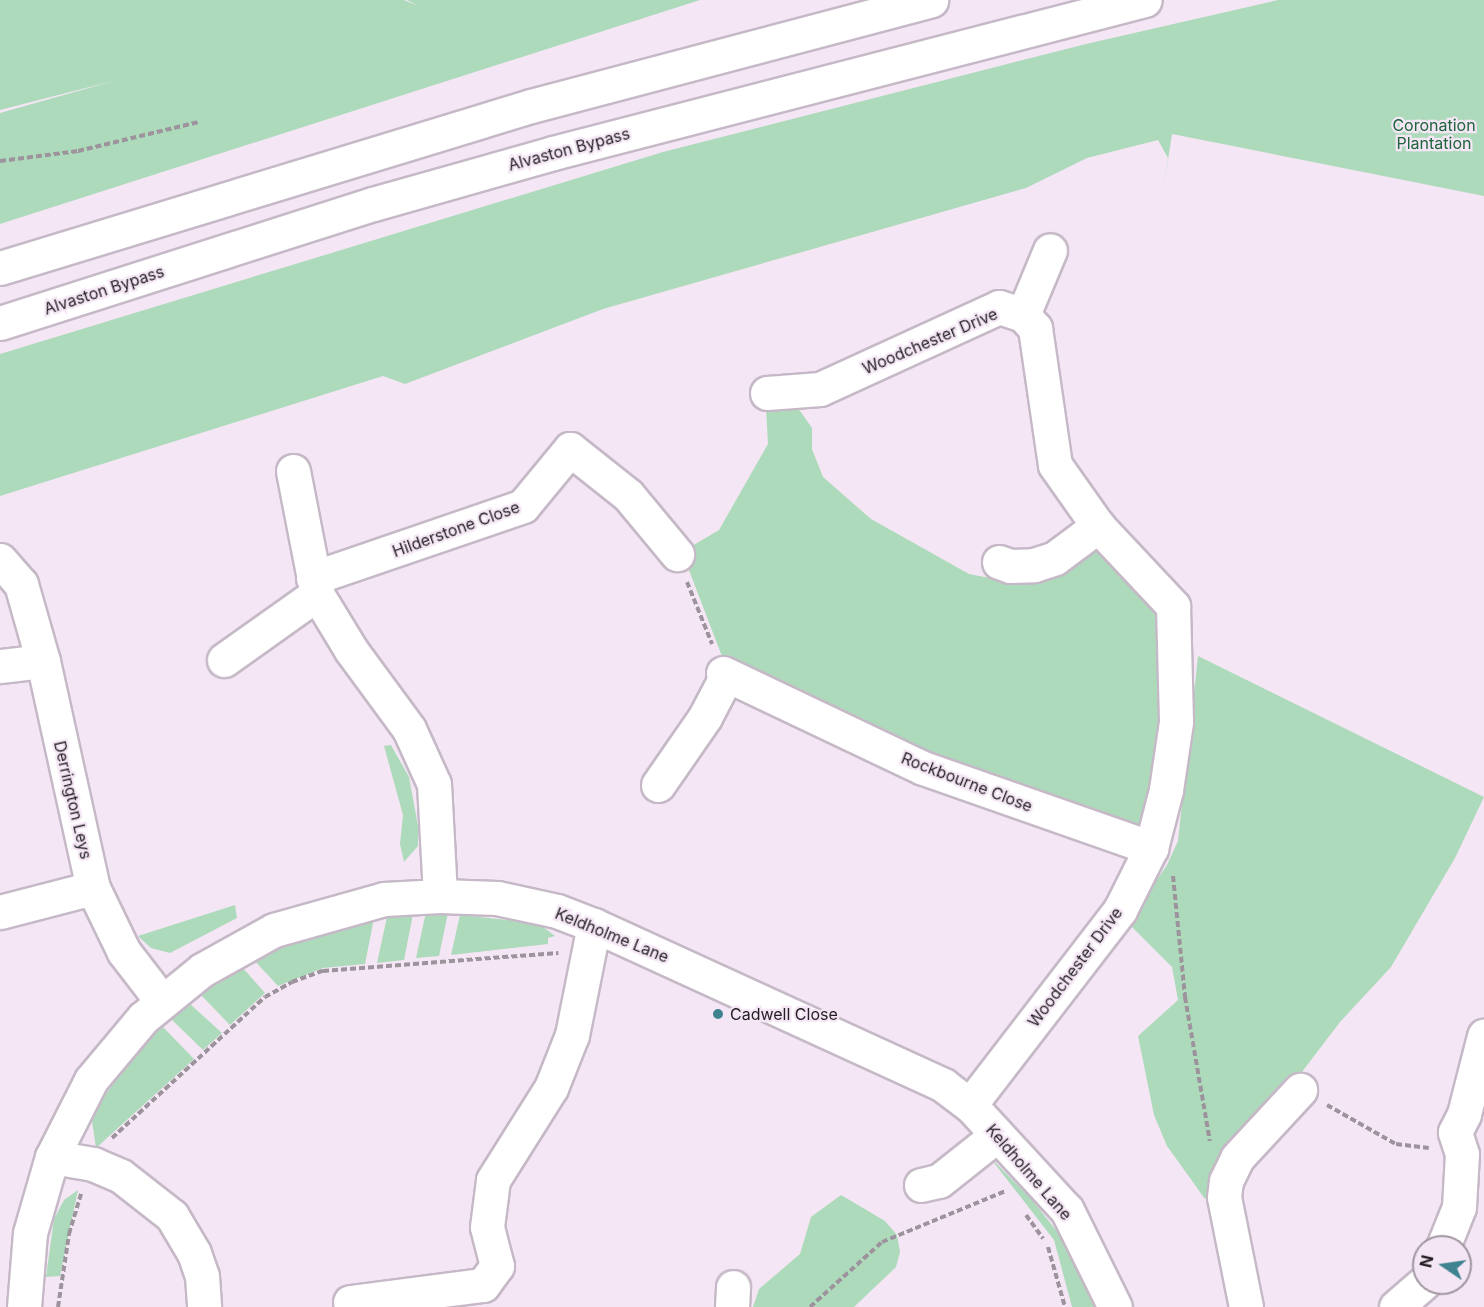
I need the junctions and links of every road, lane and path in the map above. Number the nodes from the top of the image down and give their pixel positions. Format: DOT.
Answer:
graph roads {
  1 [pos="931,0"];
  2 [pos="1145,0"];
  3 [pos="199,122"];
  4 [pos="0,161"];
  5 [pos="1050,250"];
  6 [pos="0,268"];
  7 [pos="1023,315"];
  8 [pos="0,323"];
  9 [pos="767,393"];
  10 [pos="293,471"];
  11 [pos="1098,526"];
  12 [pos="676,554"];
  13 [pos="0,560"];
  14 [pos="999,562"];
  15 [pos="315,586"];
  16 [pos="224,660"];
  17 [pos="43,661"];
  18 [pos="0,666"];
  19 [pos="725,674"];
  20 [pos="658,784"];
  21 [pos="1152,843"];
  22 [pos="93,888"];
  23 [pos="440,896"];
  24 [pos="0,912"];
  25 [pos="591,938"];
  26 [pos="161,1000"];
  27 [pos="1484,1036"];
  28 [pos="1300,1090"];
  29 [pos="970,1105"];
  30 [pos="986,1143"];
  31 [pos="1459,1143"];
  32 [pos="1211,1147"];
  33 [pos="52,1157"];
  34 [pos="93,1164"];
  35 [pos="921,1185"];
  36 [pos="1025,1189"];
  37 [pos="1007,1191"];
  38 [pos="1020,1208"];
  39 [pos="1448,1235"];
  40 [pos="1412,1293"];
  41 [pos="350,1302"];
  42 [pos="24,1307"];
  43 [pos="58,1307"];
  44 [pos="204,1307"];
  45 [pos="810,1307"];
  46 [pos="1065,1307"];
  47 [pos="1115,1307"];
  48 [pos="1246,1307"];
  49 [pos="1396,1307"];
  1 -- 6 [label="main road"];
  2 -- 8 [label="main road, Alvaston Bypass"];
  3 -- 4 [label="path"];
  5 -- 7 [label="main road"];
  7 -- 9 [label="main road, Woodchester Drive"];
  7 -- 11 [label="main road, Woodchester Drive"];
  10 -- 15 [label="main road"];
  11 -- 14 [label="main road"];
  11 -- 21 [label="main road, Woodchester Drive"];
  12 -- 15 [label="main road, Hilderstone Close"];
  12 -- 19 [label="path"];
  13 -- 17 [label="main road, Derrington Leys"];
  15 -- 16 [label="main road"];
  15 -- 23 [label="main road"];
  17 -- 18 [label="main road"];
  17 -- 22 [label="main road, Derrington Leys"];
  19 -- 20 [label="main road"];
  19 -- 21 [label="main road, Rockbourne Close"];
  21 -- 29 [label="main road, Woodchester Drive"];
  21 -- 32 [label="path"];
  22 -- 24 [label="main road"];
  22 -- 26 [label="main road, Derrington Leys"];
  23 -- 25 [label="main road, Keldholme Lane"];
  23 -- 26 [label="main road, Keldholme Lane"];
  25 -- 29 [label="main road, Keldholme Lane"];
  25 -- 34 [label="path"];
  25 -- 41 [label="main road"];
  26 -- 33 [label="main road, Keldholme Lane"];
  27 -- 31 [label="main road"];
  28 -- 31 [label="path"];
  28 -- 48 [label="main road"];
  29 -- 30 [label="main road, Keldholme Lane"];
  30 -- 35 [label="main road"];
  30 -- 36 [label="main road, Keldholme Lane"];
  30 -- 37 [label="path"];
  31 -- 39 [label="main road"];
  33 -- 34 [label="main road"];
  33 -- 42 [label="main road, Keldholme Lane"];
  34 -- 43 [label="path"];
  34 -- 44 [label="main road"];
  36 -- 37 [label="path"];
  36 -- 37 [label="path"];
  36 -- 47 [label="main road, Keldholme Lane"];
  37 -- 45 [label="path"];
  38 -- 46 [label="path"];
  40 -- 49 [label="main road"];
}
